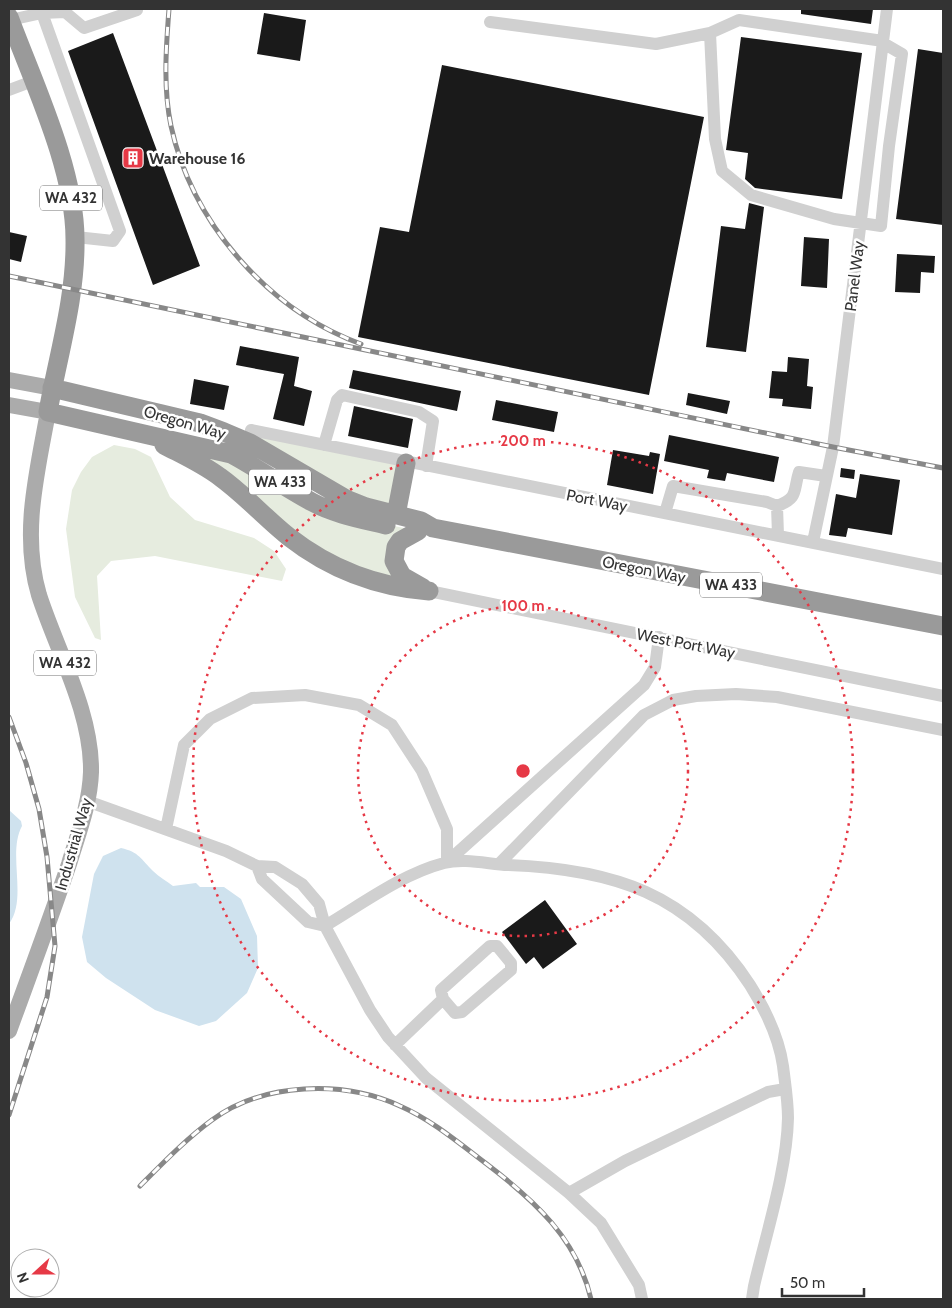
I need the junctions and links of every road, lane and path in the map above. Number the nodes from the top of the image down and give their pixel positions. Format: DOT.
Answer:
graph roads {
  1 [pos="887,9"];
  2 [pos="137,10"];
  3 [pos="45,11"];
  4 [pos="9,18"];
  5 [pos="490,22"];
  6 [pos="710,34"];
  7 [pos="883,42"];
  8 [pos="14,46"];
  9 [pos="33,81"];
  10 [pos="9,90"];
  11 [pos="870,143"];
  12 [pos="889,146"];
  13 [pos="860,223"];
  14 [pos="76,237"];
  15 [pos="9,380"];
  16 [pos="52,388"];
  17 [pos="9,405"];
  18 [pos="48,412"];
  19 [pos="251,430"];
  20 [pos="142,433"];
  21 [pos="324,445"];
  22 [pos="406,463"];
  23 [pos="426,466"];
  24 [pos="826,476"];
  25 [pos="777,506"];
  26 [pos="666,513"];
  27 [pos="396,515"];
  28 [pos="426,530"];
  29 [pos="778,535"];
  30 [pos="813,542"];
  31 [pos="943,569"];
  32 [pos="429,591"];
  33 [pos="943,626"];
  34 [pos="659,637"];
  35 [pos="943,696"];
  36 [pos="943,730"];
  37 [pos="87,801"];
  38 [pos="166,829"];
  39 [pos="447,862"];
  40 [pos="499,864"];
  41 [pos="257,866"];
  42 [pos="324,926"];
  43 [pos="443,999"];
  44 [pos="9,1031"];
  45 [pos="395,1045"];
  46 [pos="785,1090"];
  47 [pos="569,1193"];
  48 [pos="642,1299"];
  49 [pos="752,1299"];
  1 -- 7 [label="street, Panel Way"];
  2 -- 3 [label="street"];
  3 -- 4 [label="street"];
  3 -- 14 [label="street"];
  4 -- 8 [label="highway, WA 432"];
  5 -- 6 [label="street"];
  6 -- 7 [label="street"];
  6 -- 13 [label="street"];
  7 -- 11 [label="street, Panel Way"];
  7 -- 12 [label="street"];
  8 -- 9 [label="highway, WA 432"];
  9 -- 10 [label="street"];
  9 -- 14 [label="highway, WA 432"];
  11 -- 12 [label="street"];
  11 -- 13 [label="street, Panel Way"];
  12 -- 13 [label="street"];
  13 -- 24 [label="street, Panel Way"];
  14 -- 16 [label="highway, WA 432"];
  15 -- 16 [label="main road, Oregon Way"];
  16 -- 18 [label="highway, Industrial Way / WA 432"];
  16 -- 27 [label="highway, Oregon Way / WA 433"];
  17 -- 18 [label="main road, Oregon Way"];
  18 -- 20 [label="highway, Oregon Way / WA 433"];
  18 -- 37 [label="main road, Industrial Way / WA 432"];
  19 -- 21 [label="street, Port Way"];
  20 -- 28 [label="highway, Oregon Way / WA 433"];
  20 -- 32 [label="highway"];
  21 -- 22 [label="street, Port Way"];
  21 -- 23 [label="street"];
  22 -- 23 [label="street, Port Way"];
  22 -- 27 [label="highway"];
  23 -- 26 [label="street, Port Way"];
  24 -- 25 [label="street"];
  24 -- 30 [label="street, Panel Way"];
  25 -- 26 [label="street"];
  25 -- 29 [label="street"];
  26 -- 29 [label="street, Port Way"];
  27 -- 28 [label="highway, Oregon Way / WA 433"];
  28 -- 32 [label="highway"];
  28 -- 33 [label="highway, Oregon Way / WA 433"];
  29 -- 30 [label="street, Port Way"];
  30 -- 31 [label="street, Port Way"];
  32 -- 34 [label="street, West Port Way"];
  34 -- 35 [label="street, West Port Way"];
  34 -- 39 [label="street"];
  36 -- 40 [label="street"];
  37 -- 38 [label="street"];
  37 -- 44 [label="main road, Industrial Way / WA 432"];
  38 -- 39 [label="street"];
  38 -- 41 [label="street"];
  39 -- 40 [label="street"];
  39 -- 42 [label="street"];
  40 -- 46 [label="street"];
  41 -- 42 [label="street"];
  41 -- 42 [label="street"];
  42 -- 45 [label="street"];
  43 -- 43 [label="street"];
  43 -- 45 [label="street"];
  45 -- 47 [label="street"];
  46 -- 47 [label="street"];
  46 -- 49 [label="street"];
  47 -- 48 [label="street"];
}
